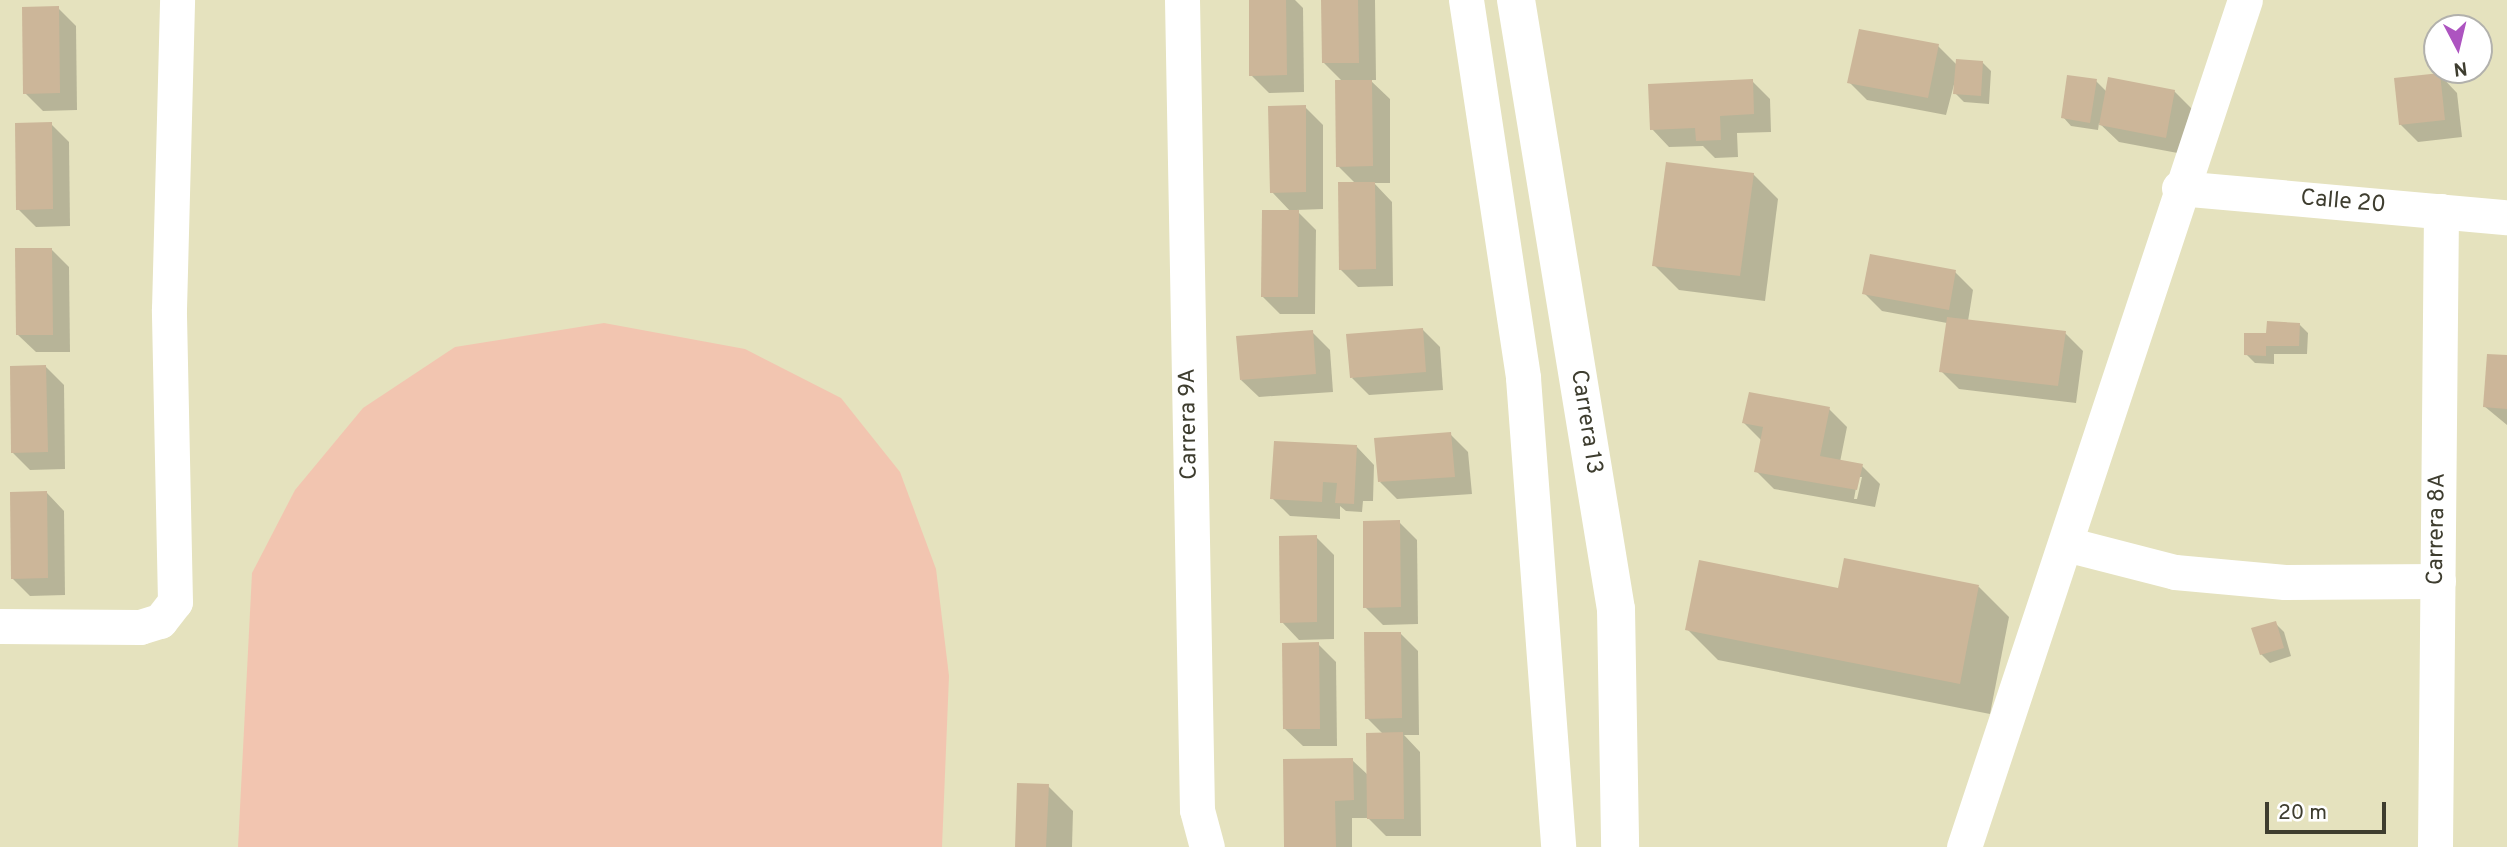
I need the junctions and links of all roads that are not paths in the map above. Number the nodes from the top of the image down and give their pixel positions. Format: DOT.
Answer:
graph roads {
  1 [pos="177,0"];
  2 [pos="1182,0"];
  3 [pos="1466,0"];
  4 [pos="1516,0"];
  5 [pos="2245,0"];
  6 [pos="2179,188"];
  7 [pos="2441,211"];
  8 [pos="2507,216"];
  9 [pos="2066,544"];
  10 [pos="2438,581"];
  11 [pos="0,626"];
  12 [pos="1207,847"];
  13 [pos="1558,847"];
  14 [pos="1620,847"];
  15 [pos="1964,847"];
  16 [pos="2435,847"];
  1 -- 11 [label="street"];
  2 -- 12 [label="street, Carrera 9A"];
  3 -- 13 [label="street"];
  4 -- 14 [label="street, Carrera 13"];
  5 -- 6 [label="street"];
  6 -- 7 [label="street, Calle 20"];
  6 -- 9 [label="street"];
  7 -- 8 [label="street, Calle 20"];
  7 -- 10 [label="street, Carrera 8A"];
  9 -- 10 [label="street"];
  9 -- 15 [label="street"];
  10 -- 16 [label="street, Carrera 8A"];
}
